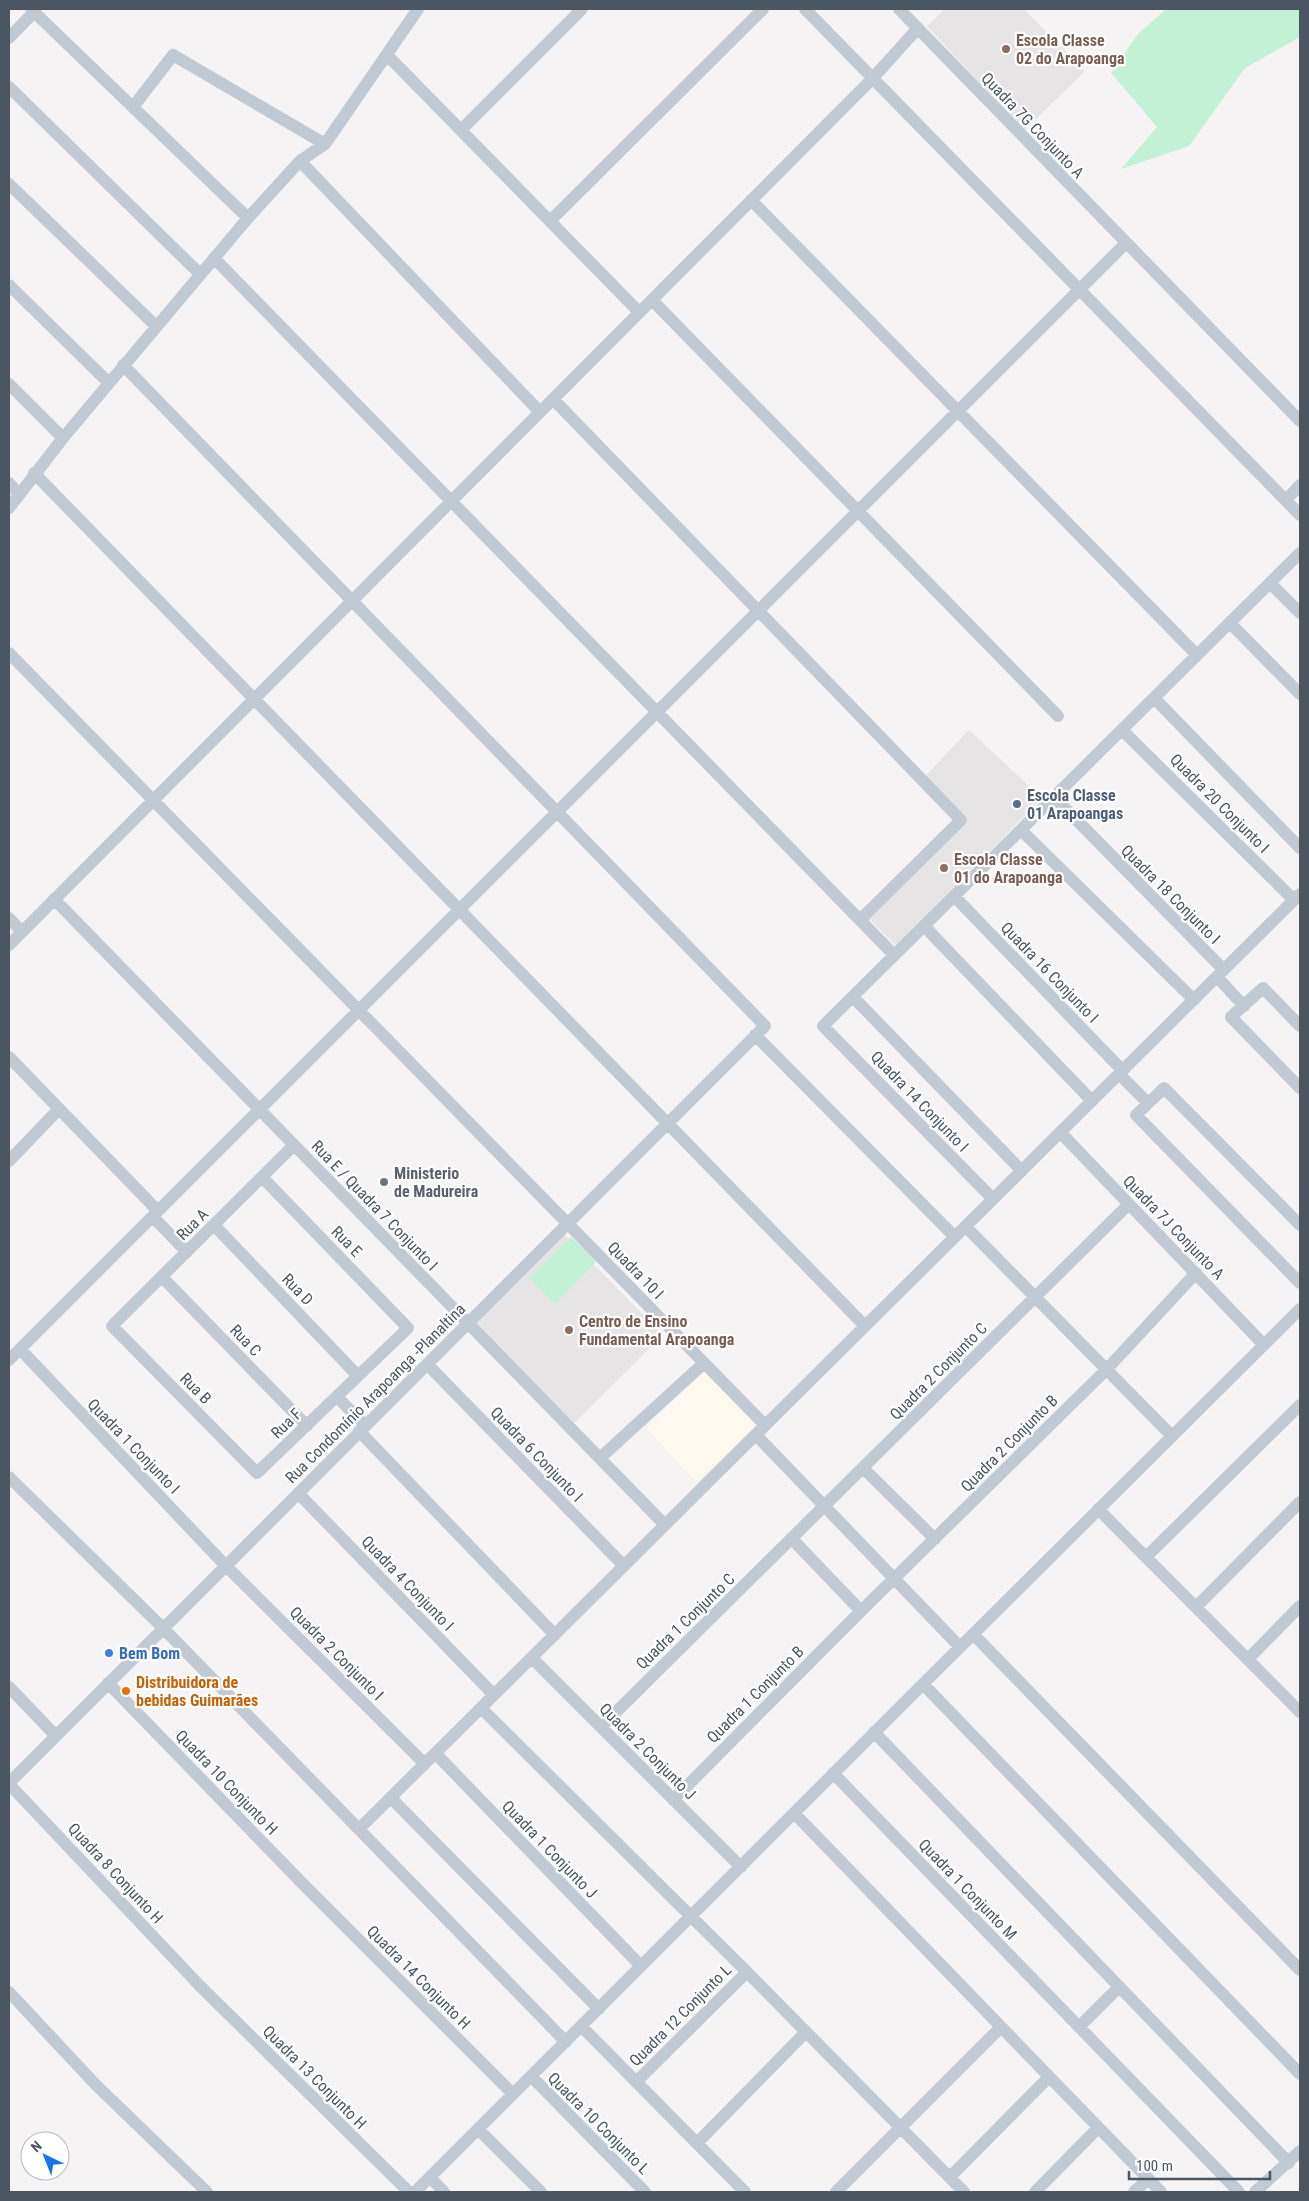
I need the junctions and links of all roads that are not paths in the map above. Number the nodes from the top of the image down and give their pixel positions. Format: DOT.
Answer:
graph roads {
  1 [pos="418,9"];
  2 [pos="582,9"];
  3 [pos="763,9"];
  4 [pos="805,9"];
  5 [pos="899,9"];
  6 [pos="32,10"];
  7 [pos="918,28"];
  8 [pos="9,38"];
  9 [pos="387,55"];
  10 [pos="873,78"];
  11 [pos="9,86"];
  12 [pos="133,107"];
  13 [pos="461,130"];
  14 [pos="325,144"];
  15 [pos="300,161"];
  16 [pos="9,184"];
  17 [pos="751,200"];
  18 [pos="248,218"];
  19 [pos="550,221"];
  20 [pos="1126,243"];
  21 [pos="214,258"];
  22 [pos="200,274"];
  23 [pos="9,285"];
  24 [pos="1080,290"];
  25 [pos="652,300"];
  26 [pos="639,312"];
  27 [pos="156,326"];
  28 [pos="123,366"];
  29 [pos="109,383"];
  30 [pos="9,384"];
  31 [pos="553,399"];
  32 [pos="958,411"];
  33 [pos="540,412"];
  34 [pos="1300,421"];
  35 [pos="63,438"];
  36 [pos="34,473"];
  37 [pos="9,483"];
  38 [pos="1300,485"];
  39 [pos="18,493"];
  40 [pos="1286,500"];
  41 [pos="451,501"];
  42 [pos="9,508"];
  43 [pos="858,511"];
  44 [pos="1300,515"];
  45 [pos="1300,553"];
  46 [pos="1270,583"];
  47 [pos="352,601"];
  48 [pos="759,610"];
  49 [pos="1300,613"];
  50 [pos="1230,623"];
  51 [pos="9,653"];
  52 [pos="1197,655"];
  53 [pos="1300,694"];
  54 [pos="1154,698"];
  55 [pos="254,699"];
  56 [pos="657,712"];
  57 [pos="1058,716"];
  58 [pos="1122,730"];
  59 [pos="1054,798"];
  60 [pos="153,800"];
  61 [pos="557,812"];
  62 [pos="1021,830"];
  63 [pos="1300,848"];
  64 [pos="954,896"];
  65 [pos="1297,897"];
  66 [pos="54,899"];
  67 [pos="460,910"];
  68 [pos="9,918"];
  69 [pos="860,920"];
  70 [pos="924,926"];
  71 [pos="22,932"];
  72 [pos="9,945"];
  73 [pos="894,955"];
  74 [pos="1220,974"];
  75 [pos="853,997"];
  76 [pos="1194,1000"];
  77 [pos="1244,1006"];
  78 [pos="359,1010"];
  79 [pos="1300,1026"];
  80 [pos="760,1030"];
  81 [pos="9,1057"];
  82 [pos="1121,1072"];
  83 [pos="1300,1088"];
  84 [pos="1092,1101"];
  85 [pos="1148,1104"];
  86 [pos="59,1109"];
  87 [pos="259,1110"];
  88 [pos="668,1123"];
  89 [pos="1060,1132"];
  90 [pos="294,1145"];
  91 [pos="9,1161"];
  92 [pos="1022,1171"];
  93 [pos="262,1177"];
  94 [pos="993,1199"];
  95 [pos="1129,1204"];
  96 [pos="155,1214"];
  97 [pos="567,1223"];
  98 [pos="214,1225"];
  99 [pos="1300,1225"];
  100 [pos="966,1227"];
  101 [pos="955,1237"];
  102 [pos="187,1252"];
  103 [pos="1196,1273"];
  104 [pos="162,1277"];
  105 [pos="1300,1283"];
  106 [pos="1035,1297"];
  107 [pos="1300,1310"];
  108 [pos="468,1323"];
  109 [pos="112,1326"];
  110 [pos="866,1326"];
  111 [pos="408,1328"];
  112 [pos="1264,1345"];
  113 [pos="20,1349"];
  114 [pos="9,1360"];
  115 [pos="704,1363"];
  116 [pos="427,1364"];
  117 [pos="1107,1370"];
  118 [pos="358,1376"];
  119 [pos="337,1397"];
  120 [pos="1300,1405"];
  121 [pos="307,1426"];
  122 [pos="362,1428"];
  123 [pos="761,1430"];
  124 [pos="1172,1436"];
  125 [pos="600,1458"];
  126 [pos="864,1468"];
  127 [pos="257,1473"];
  128 [pos="9,1477"];
  129 [pos="298,1493"];
  130 [pos="1300,1502"];
  131 [pos="825,1506"];
  132 [pos="1098,1509"];
  133 [pos="665,1525"];
  134 [pos="792,1539"];
  135 [pos="935,1539"];
  136 [pos="1146,1557"];
  137 [pos="225,1565"];
  138 [pos="624,1566"];
  139 [pos="894,1578"];
  140 [pos="1300,1606"];
  141 [pos="1196,1607"];
  142 [pos="861,1611"];
  143 [pos="163,1628"];
  144 [pos="972,1634"];
  145 [pos="555,1635"];
  146 [pos="960,1647"];
  147 [pos="532,1658"];
  148 [pos="1248,1659"];
  149 [pos="108,1683"];
  150 [pos="923,1684"];
  151 [pos="9,1687"];
  152 [pos="494,1695"];
  153 [pos="482,1709"];
  154 [pos="1299,1709"];
  155 [pos="601,1727"];
  156 [pos="874,1732"];
  157 [pos="56,1736"];
  158 [pos="436,1754"];
  159 [pos="425,1764"];
  160 [pos="833,1773"];
  161 [pos="9,1783"];
  162 [pos="392,1799"];
  163 [pos="673,1800"];
  164 [pos="794,1813"];
  165 [pos="360,1829"];
  166 [pos="741,1867"];
  167 [pos="302,1883"];
  168 [pos="690,1916"];
  169 [pos="641,1966"];
  170 [pos="1300,1970"];
  171 [pos="747,1972"];
  172 [pos="199,1985"];
  173 [pos="1119,1986"];
  174 [pos="9,1992"];
  175 [pos="599,2009"];
  176 [pos="581,2026"];
  177 [pos="1001,2027"];
  178 [pos="1079,2027"];
  179 [pos="806,2032"];
  180 [pos="566,2042"];
  181 [pos="1300,2074"];
  182 [pos="531,2076"];
  183 [pos="1049,2077"];
  184 [pos="636,2082"];
  185 [pos="513,2094"];
  186 [pos="900,2128"];
  187 [pos="1098,2128"];
  188 [pos="478,2129"];
  189 [pos="697,2143"];
  190 [pos="1300,2152"];
  191 [pos="1289,2162"];
  192 [pos="430,2177"];
  193 [pos="1148,2179"];
  194 [pos="956,2187"];
  195 [pos="207,2192"];
  196 [pos="409,2192"];
  197 [pos="415,2192"];
  198 [pos="444,2192"];
  199 [pos="541,2192"];
  200 [pos="645,2192"];
  201 [pos="745,2192"];
  202 [pos="836,2192"];
  203 [pos="1035,2192"];
  204 [pos="1134,2192"];
  205 [pos="1161,2192"];
  206 [pos="1239,2192"];
  207 [pos="1255,2192"];
  1 -- 9 [label="street"];
  2 -- 13 [label="street"];
  3 -- 19 [label="street"];
  4 -- 10 [label="street"];
  5 -- 7 [label="street, Quadra 7G Conjunto A"];
  6 -- 8 [label="street"];
  6 -- 12 [label="street"];
  7 -- 10 [label="street"];
  7 -- 20 [label="street, Quadra 7G Conjunto A"];
  9 -- 13 [label="street"];
  9 -- 14 [label="street"];
  10 -- 17 [label="street"];
  10 -- 24 [label="street"];
  11 -- 22 [label="street"];
  12 -- 14 [label="street"];
  12 -- 18 [label="street"];
  13 -- 19 [label="street"];
  14 -- 15 [label="street"];
  15 -- 18 [label="street"];
  15 -- 33 [label="street"];
  16 -- 27 [label="street"];
  17 -- 25 [label="street"];
  17 -- 32 [label="street"];
  18 -- 21 [label="street"];
  19 -- 26 [label="street"];
  20 -- 24 [label="street"];
  20 -- 34 [label="street, Quadra 7G Conjunto A"];
  21 -- 22 [label="street"];
  21 -- 41 [label="street"];
  22 -- 27 [label="street"];
  23 -- 29 [label="street"];
  24 -- 32 [label="street"];
  24 -- 40 [label="street"];
  25 -- 26 [label="street"];
  25 -- 43 [label="street"];
  26 -- 31 [label="street"];
  27 -- 28 [label="street"];
  28 -- 29 [label="street"];
  28 -- 47 [label="street"];
  29 -- 35 [label="street"];
  30 -- 35 [label="street"];
  31 -- 33 [label="street"];
  31 -- 48 [label="street"];
  32 -- 43 [label="street"];
  32 -- 52 [label="street"];
  33 -- 41 [label="street"];
  35 -- 36 [label="street"];
  36 -- 39 [label="street"];
  36 -- 55 [label="street"];
  37 -- 39 [label="street"];
  38 -- 40 [label="street"];
  39 -- 42 [label="street"];
  40 -- 44 [label="street"];
  41 -- 47 [label="street"];
  41 -- 56 [label="street"];
  43 -- 48 [label="street"];
  43 -- 57 [label="street"];
  45 -- 46 [label="street"];
  46 -- 49 [label="street"];
  46 -- 50 [label="street"];
  47 -- 55 [label="street"];
  47 -- 61 [label="street"];
  48 -- 56 [label="street"];
  48 -- 69 [label="street"];
  50 -- 52 [label="street"];
  50 -- 53 [label="street"];
  51 -- 60 [label="street, Quadra 10 I"];
  52 -- 54 [label="street"];
  54 -- 58 [label="street"];
  54 -- 63 [label="street, Quadra 20 Conjunto I"];
  55 -- 60 [label="street"];
  55 -- 67 [label="street"];
  56 -- 61 [label="street"];
  56 -- 69 [label="street"];
  58 -- 59 [label="street"];
  58 -- 65 [label="street, Quadra 20 Conjunto I"];
  59 -- 62 [label="street"];
  59 -- 74 [label="street, Quadra 18 Conjunto I"];
  60 -- 66 [label="street"];
  60 -- 78 [label="street, Quadra 10 I"];
  61 -- 67 [label="street"];
  61 -- 80 [label="street"];
  62 -- 64 [label="street"];
  62 -- 76 [label="street"];
  64 -- 70 [label="street"];
  64 -- 82 [label="street, Quadra 16 Conjunto I"];
  65 -- 74 [label="street"];
  66 -- 71 [label="street"];
  66 -- 87 [label="street, Rua E / Quadra 7 Conjunto I"];
  67 -- 78 [label="street"];
  67 -- 88 [label="street"];
  68 -- 71 [label="street"];
  69 -- 73 [label="street"];
  70 -- 73 [label="street"];
  70 -- 84 [label="street"];
  71 -- 72 [label="street"];
  73 -- 75 [label="street"];
  74 -- 76 [label="street"];
  74 -- 77 [label="street, Quadra 18 Conjunto I"];
  75 -- 92 [label="street, Quadra 14 Conjunto I"];
  75 -- 94 [label="street, Quadra 14 Conjunto I"];
  76 -- 82 [label="street"];
  77 -- 79 [label="street"];
  77 -- 83 [label="street"];
  78 -- 87 [label="street"];
  78 -- 97 [label="street, Quadra 10 I"];
  80 -- 88 [label="street, Rua Condomínio Arapoanga -Planaltina"];
  80 -- 101 [label="street"];
  81 -- 86 [label="street"];
  82 -- 84 [label="street"];
  82 -- 85 [label="street, Quadra 16 Conjunto I"];
  84 -- 89 [label="street"];
  85 -- 99 [label="street"];
  85 -- 105 [label="street"];
  86 -- 91 [label="street"];
  86 -- 96 [label="street"];
  87 -- 90 [label="street, Rua E / Quadra 7 Conjunto I"];
  87 -- 96 [label="street"];
  88 -- 97 [label="street, Rua Condomínio Arapoanga -Planaltina"];
  88 -- 110 [label="street"];
  89 -- 92 [label="street"];
  89 -- 95 [label="street, Quadra 7J Conjunto A"];
  90 -- 93 [label="street, Rua A"];
  90 -- 108 [label="street, Rua E / Quadra 7 Conjunto I"];
  92 -- 94 [label="street"];
  93 -- 98 [label="street, Rua A"];
  93 -- 111 [label="street, Rua E"];
  94 -- 100 [label="street"];
  95 -- 103 [label="street, Quadra 7J Conjunto A"];
  95 -- 106 [label="street, Quadra 2 Conjunto C"];
  96 -- 102 [label="street"];
  96 -- 113 [label="street"];
  97 -- 108 [label="street, Rua Condomínio Arapoanga -Planaltina"];
  97 -- 115 [label="street, Quadra 10 I"];
  98 -- 102 [label="street, Rua A"];
  98 -- 118 [label="street, Rua D"];
  100 -- 101 [label="street"];
  100 -- 106 [label="street"];
  101 -- 110 [label="street"];
  102 -- 104 [label="street, Rua A"];
  103 -- 112 [label="street, Quadra 7J Conjunto A"];
  103 -- 117 [label="street, Quadra 2 Conjunto B"];
  104 -- 109 [label="street, Rua A"];
  104 -- 121 [label="street, Rua C"];
  106 -- 117 [label="street"];
  106 -- 126 [label="street, Quadra 2 Conjunto C"];
  107 -- 112 [label="street"];
  108 -- 116 [label="street, Rua Condomínio Arapoanga -Planaltina"];
  108 -- 125 [label="street, Rua E / Quadra 7 Conjunto I"];
  109 -- 127 [label="street, Rua B"];
  110 -- 123 [label="street"];
  111 -- 118 [label="street, Rua F"];
  112 -- 124 [label="street"];
  113 -- 114 [label="street"];
  113 -- 137 [label="street, Quadra 1 Conjunto I"];
  115 -- 123 [label="street, Quadra 10 I"];
  115 -- 125 [label="street"];
  116 -- 122 [label="street, Rua Condomínio Arapoanga -Planaltina"];
  116 -- 138 [label="street, Quadra 6 Conjunto I"];
  117 -- 124 [label="street"];
  117 -- 135 [label="street, Quadra 2 Conjunto B"];
  118 -- 119 [label="street, Rua F"];
  119 -- 121 [label="street, Rua F"];
  119 -- 122 [label="street"];
  120 -- 136 [label="street"];
  121 -- 127 [label="street, Rua F"];
  122 -- 129 [label="street, Rua Condomínio Arapoanga -Planaltina"];
  122 -- 145 [label="street"];
  123 -- 131 [label="street, Quadra 10 I"];
  123 -- 133 [label="street"];
  124 -- 132 [label="street"];
  125 -- 133 [label="street, Rua E / Quadra 7 Conjunto I"];
  126 -- 131 [label="street, Quadra 2 Conjunto C"];
  126 -- 135 [label="street"];
  128 -- 143 [label="street"];
  129 -- 137 [label="street, Rua Condomínio Arapoanga -Planaltina"];
  129 -- 152 [label="street, Quadra 4 Conjunto I"];
  130 -- 141 [label="street"];
  131 -- 134 [label="street, Quadra 1 Conjunto C"];
  131 -- 139 [label="street, Quadra 10 I"];
  132 -- 136 [label="street"];
  132 -- 144 [label="street"];
  133 -- 138 [label="street"];
  134 -- 142 [label="street"];
  134 -- 155 [label="street, Quadra 1 Conjunto C"];
  135 -- 139 [label="street, Quadra 2 Conjunto B"];
  136 -- 141 [label="street"];
  137 -- 143 [label="street, Rua Condomínio Arapoanga -Planaltina"];
  137 -- 159 [label="street, Quadra 2 Conjunto I"];
  138 -- 145 [label="street"];
  139 -- 142 [label="street, Quadra 1 Conjunto B"];
  139 -- 146 [label="street, Quadra 10 I"];
  140 -- 148 [label="street"];
  141 -- 148 [label="street"];
  142 -- 163 [label="street, Quadra 1 Conjunto B"];
  143 -- 149 [label="street, Rua Condomínio Arapoanga -Planaltina"];
  143 -- 165 [label="street"];
  144 -- 146 [label="street"];
  144 -- 170 [label="street"];
  145 -- 147 [label="street"];
  146 -- 150 [label="street"];
  147 -- 152 [label="street"];
  147 -- 155 [label="street, Quadra 2 Conjunto J"];
  148 -- 154 [label="street"];
  149 -- 157 [label="street, Rua Condomínio Arapoanga -Planaltina"];
  149 -- 167 [label="street, Quadra 10 Conjunto H"];
  150 -- 156 [label="street"];
  150 -- 181 [label="street"];
  151 -- 157 [label="street"];
  152 -- 153 [label="street"];
  153 -- 158 [label="street"];
  153 -- 168 [label="street"];
  155 -- 163 [label="street, Quadra 2 Conjunto J"];
  156 -- 160 [label="street"];
  156 -- 173 [label="street"];
  157 -- 161 [label="street, Rua Condomínio Arapoanga -Planaltina"];
  158 -- 159 [label="street"];
  158 -- 169 [label="street, Quadra 1 Conjunto J"];
  159 -- 162 [label="street"];
  160 -- 164 [label="street"];
  160 -- 178 [label="street, Quadra 1 Conjunto M"];
  161 -- 172 [label="street, Quadra 8 Conjunto H"];
  162 -- 165 [label="street"];
  162 -- 175 [label="street"];
  163 -- 166 [label="street, Quadra 2 Conjunto J"];
  164 -- 166 [label="street"];
  164 -- 177 [label="street"];
  165 -- 180 [label="street"];
  166 -- 168 [label="street"];
  167 -- 185 [label="street, Quadra 14 Conjunto H"];
  168 -- 169 [label="street"];
  168 -- 171 [label="street"];
  169 -- 175 [label="street"];
  171 -- 179 [label="street"];
  171 -- 184 [label="street, Quadra 12 Conjunto L"];
  172 -- 196 [label="street, Quadra 13 Conjunto H"];
  173 -- 178 [label="street"];
  173 -- 191 [label="street"];
  174 -- 195 [label="street"];
  175 -- 176 [label="street"];
  176 -- 180 [label="street"];
  176 -- 184 [label="street"];
  177 -- 183 [label="street"];
  177 -- 186 [label="street"];
  178 -- 206 [label="street, Quadra 1 Conjunto M"];
  179 -- 186 [label="street"];
  179 -- 189 [label="street"];
  180 -- 182 [label="street"];
  182 -- 185 [label="street"];
  182 -- 200 [label="street, Quadra 10 Conjunto L"];
  183 -- 187 [label="street"];
  183 -- 194 [label="street"];
  184 -- 189 [label="street"];
  185 -- 188 [label="street"];
  186 -- 194 [label="street"];
  186 -- 202 [label="street"];
  187 -- 193 [label="street"];
  187 -- 203 [label="street"];
  188 -- 192 [label="street"];
  188 -- 199 [label="street"];
  189 -- 201 [label="street"];
  190 -- 191 [label="street"];
  191 -- 207 [label="street"];
  192 -- 197 [label="street"];
  192 -- 198 [label="street"];
  193 -- 204 [label="street"];
  193 -- 205 [label="street"];
}
